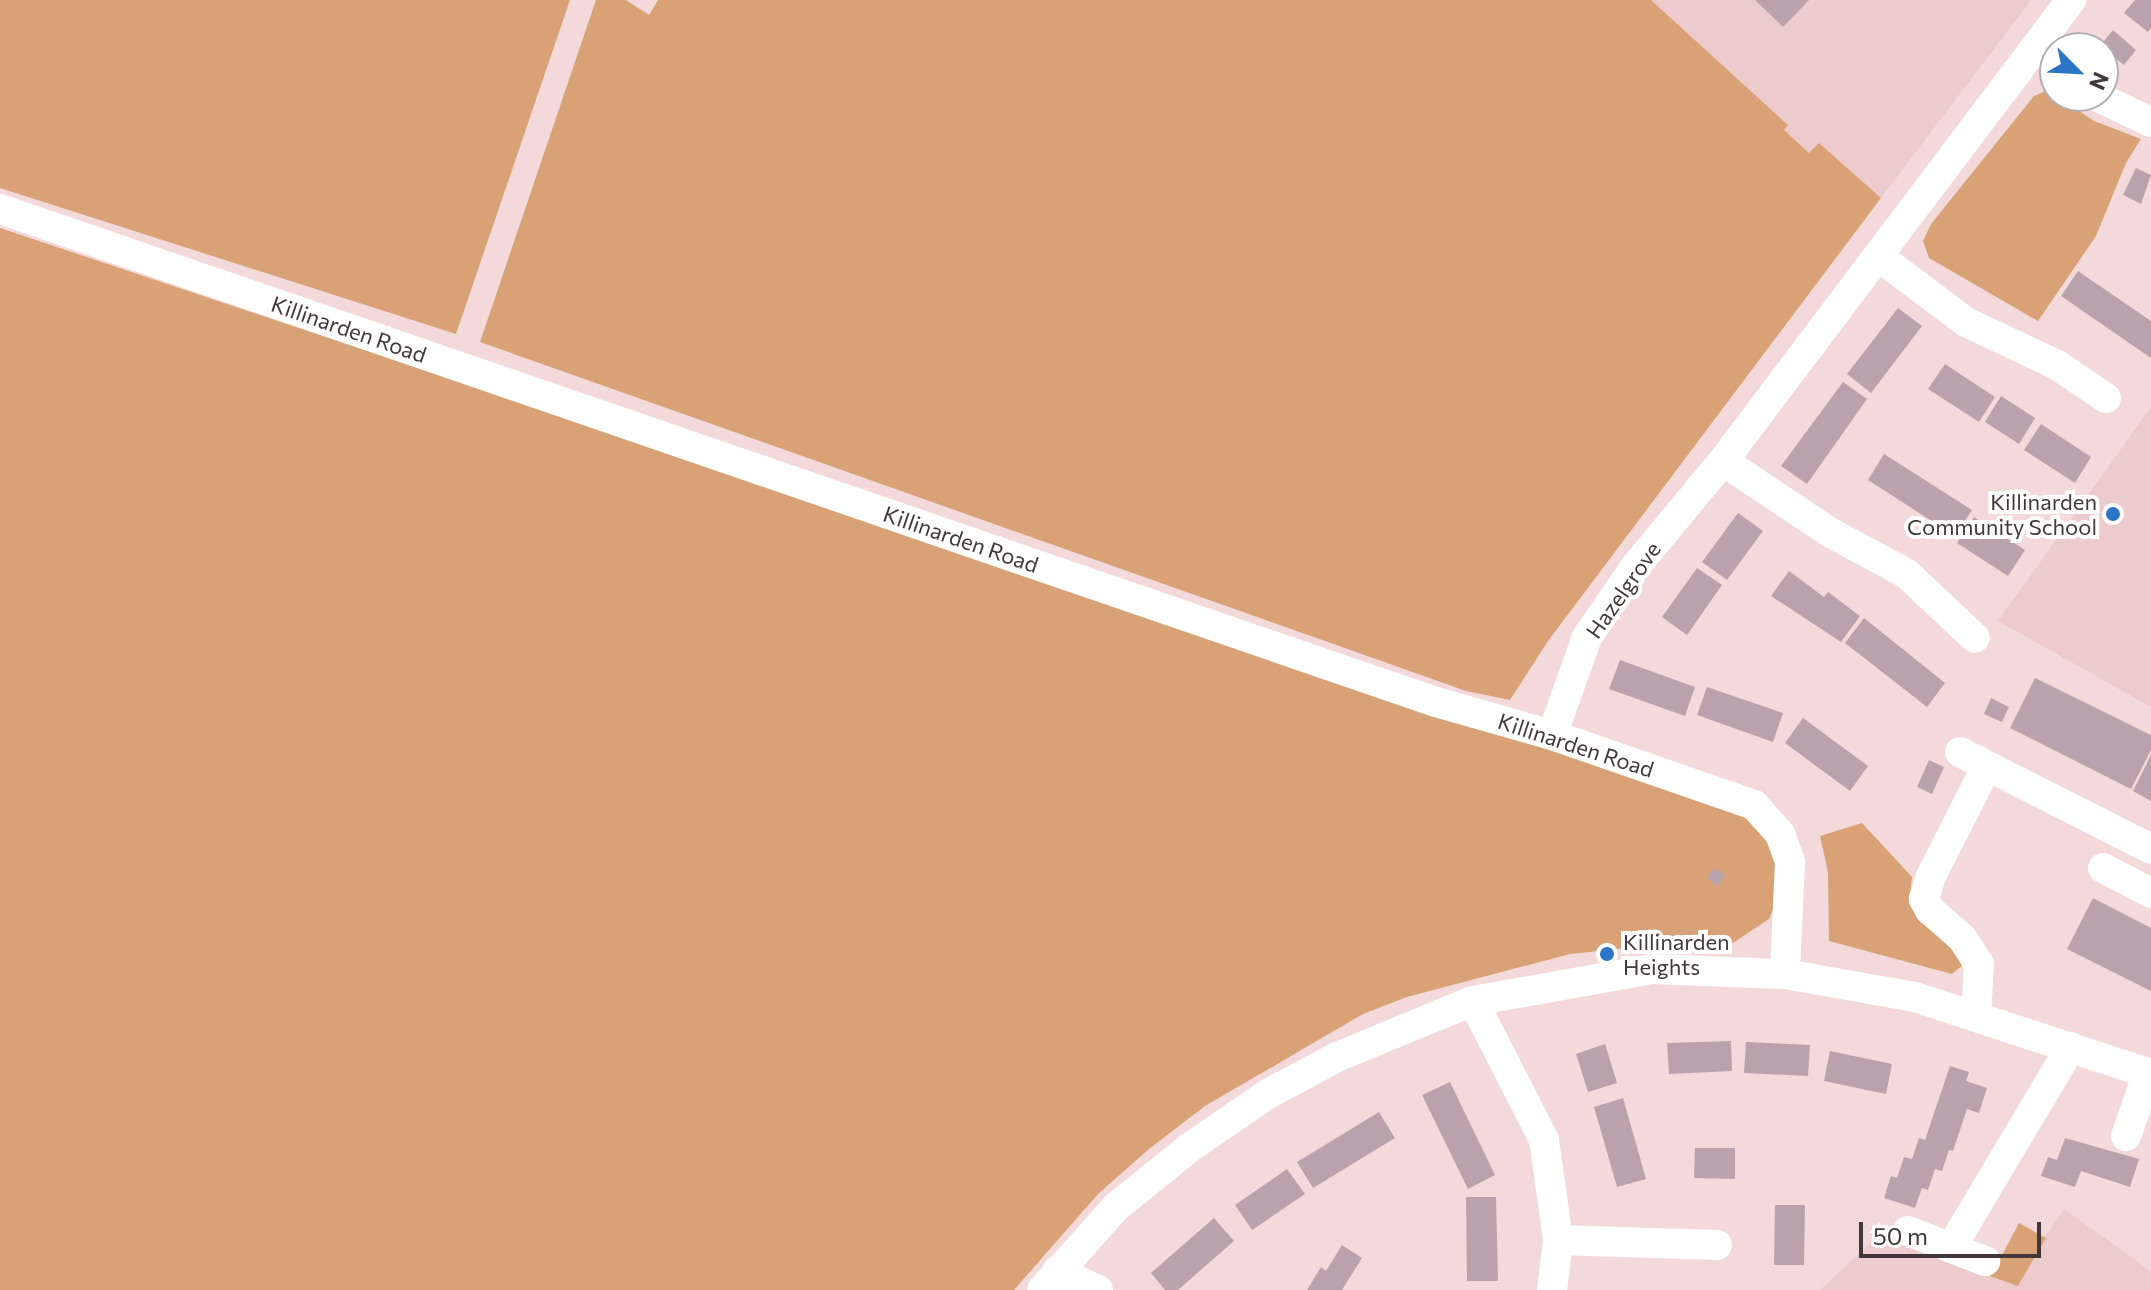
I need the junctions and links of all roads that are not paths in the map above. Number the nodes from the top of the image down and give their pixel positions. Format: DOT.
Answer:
graph roads {
  1 [pos="2071,0"];
  2 [pos="2056,32"];
  3 [pos="2039,62"];
  4 [pos="2119,107"];
  5 [pos="2151,122"];
  6 [pos="0,209"];
  7 [pos="1878,256"];
  8 [pos="2106,398"];
  9 [pos="1723,461"];
  10 [pos="1975,638"];
  11 [pos="1552,735"];
  12 [pos="1960,752"];
  13 [pos="1987,766"];
  14 [pos="2151,849"];
  15 [pos="2103,868"];
  16 [pos="2151,893"];
  17 [pos="1785,974"];
  18 [pos="1473,1001"];
  19 [pos="1976,1015"];
  20 [pos="2071,1047"];
  21 [pos="2150,1074"];
  22 [pos="2126,1136"];
  23 [pos="1908,1231"];
  24 [pos="1558,1240"];
  25 [pos="1717,1245"];
  26 [pos="1951,1248"];
  27 [pos="1985,1261"];
  28 [pos="1050,1280"];
  29 [pos="1098,1290"];
  30 [pos="1552,1290"];
  1 -- 2 [label="street, Hazelgrove"];
  3 -- 7 [label="street, Hazelgrove"];
  4 -- 5 [label="street"];
  6 -- 11 [label="street, Killinarden Road"];
  7 -- 8 [label="street"];
  7 -- 9 [label="street, Hazelgrove"];
  9 -- 10 [label="street"];
  9 -- 11 [label="street, Hazelgrove"];
  11 -- 17 [label="street, Killinarden Road"];
  12 -- 13 [label="street"];
  13 -- 14 [label="street"];
  13 -- 19 [label="street"];
  15 -- 16 [label="street"];
  17 -- 18 [label="street"];
  17 -- 19 [label="street"];
  18 -- 24 [label="street"];
  18 -- 28 [label="street"];
  19 -- 20 [label="street"];
  20 -- 21 [label="street"];
  20 -- 26 [label="street"];
  21 -- 22 [label="street"];
  23 -- 26 [label="street"];
  24 -- 25 [label="street"];
  24 -- 30 [label="street"];
  26 -- 27 [label="street"];
  28 -- 29 [label="street"];
}
